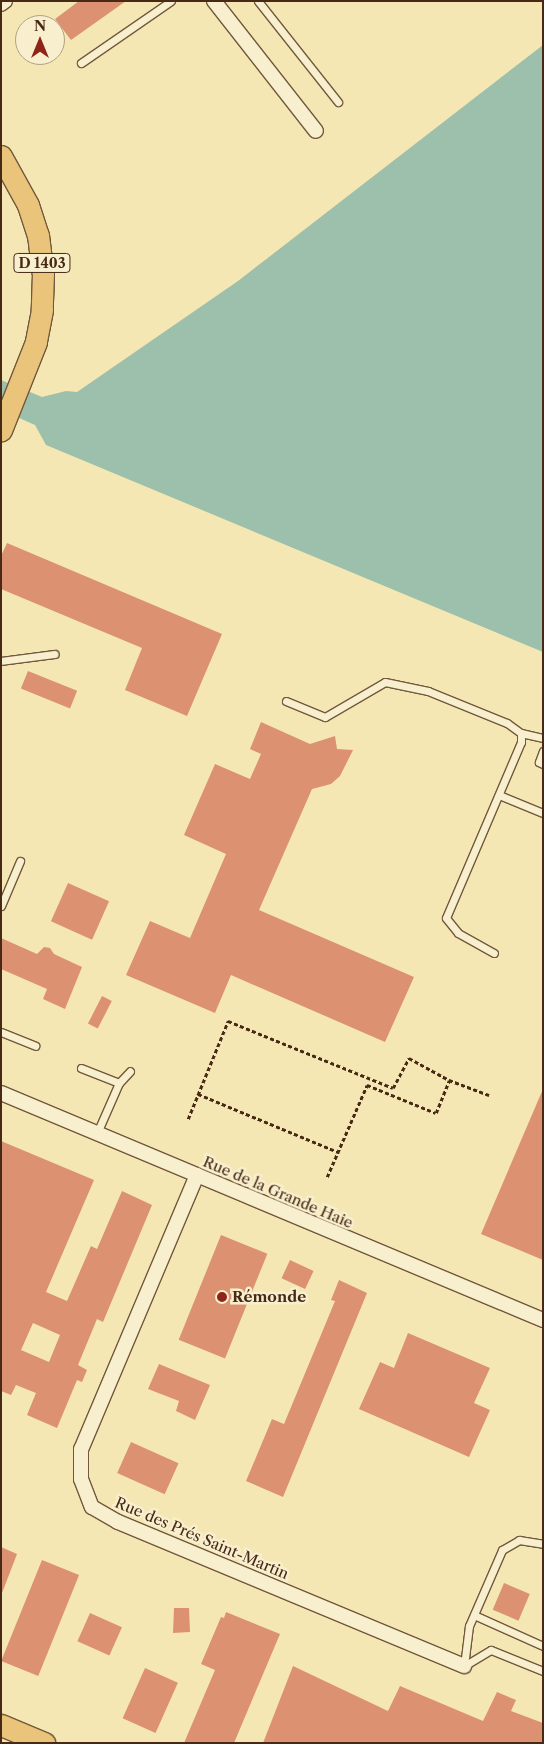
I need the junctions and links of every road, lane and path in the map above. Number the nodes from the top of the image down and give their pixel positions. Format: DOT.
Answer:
graph roads {
  1 [pos="5,1"];
  2 [pos="170,1"];
  3 [pos="214,1"];
  4 [pos="258,1"];
  5 [pos="1,4"];
  6 [pos="81,63"];
  7 [pos="338,102"];
  8 [pos="316,131"];
  9 [pos="1,156"];
  10 [pos="2,429"];
  11 [pos="55,654"];
  12 [pos="1,661"];
  13 [pos="286,701"];
  14 [pos="521,733"];
  15 [pos="543,738"];
  16 [pos="543,751"];
  17 [pos="543,764"];
  18 [pos="499,795"];
  19 [pos="543,813"];
  20 [pos="20,861"];
  21 [pos="1,906"];
  22 [pos="494,953"];
  23 [pos="1,1032"];
  24 [pos="35,1046"];
  25 [pos="81,1068"];
  26 [pos="130,1072"];
  27 [pos="369,1078"];
  28 [pos="449,1080"];
  29 [pos="119,1083"];
  30 [pos="367,1085"];
  31 [pos="1,1093"];
  32 [pos="198,1094"];
  33 [pos="489,1095"];
  34 [pos="188,1119"];
  35 [pos="97,1133"];
  36 [pos="338,1152"];
  37 [pos="197,1175"];
  38 [pos="328,1177"];
  39 [pos="543,1320"];
  40 [pos="543,1544"];
  41 [pos="474,1615"];
  42 [pos="543,1646"];
  43 [pos="464,1666"];
  44 [pos="543,1671"];
  45 [pos="1,1725"];
  46 [pos="44,1743"];
  1 -- 5 [label="street"];
  2 -- 6 [label="lane"];
  3 -- 8 [label="street"];
  4 -- 7 [label="lane"];
  9 -- 10 [label="main road, D 1403"];
  11 -- 12 [label="lane"];
  13 -- 14 [label="lane"];
  14 -- 15 [label="lane"];
  14 -- 18 [label="lane"];
  16 -- 17 [label="lane"];
  18 -- 19 [label="lane"];
  18 -- 22 [label="lane"];
  20 -- 21 [label="lane"];
  23 -- 24 [label="lane"];
  25 -- 29 [label="lane"];
  26 -- 29 [label="lane"];
  27 -- 28 [label="path"];
  27 -- 30 [label="path"];
  27 -- 32 [label="path"];
  28 -- 30 [label="path"];
  28 -- 33 [label="path"];
  29 -- 35 [label="lane"];
  30 -- 36 [label="path"];
  31 -- 35 [label="street, Rue de la Grande Haie"];
  32 -- 34 [label="path"];
  32 -- 36 [label="path"];
  35 -- 37 [label="street, Rue de la Grande Haie"];
  36 -- 38 [label="path"];
  37 -- 39 [label="street, Rue de la Grande Haie"];
  37 -- 43 [label="street, Rue des Prés Saint-Martin"];
  40 -- 41 [label="lane"];
  41 -- 42 [label="lane"];
  41 -- 43 [label="lane"];
  43 -- 44 [label="lane"];
  45 -- 46 [label="main road"];
}
